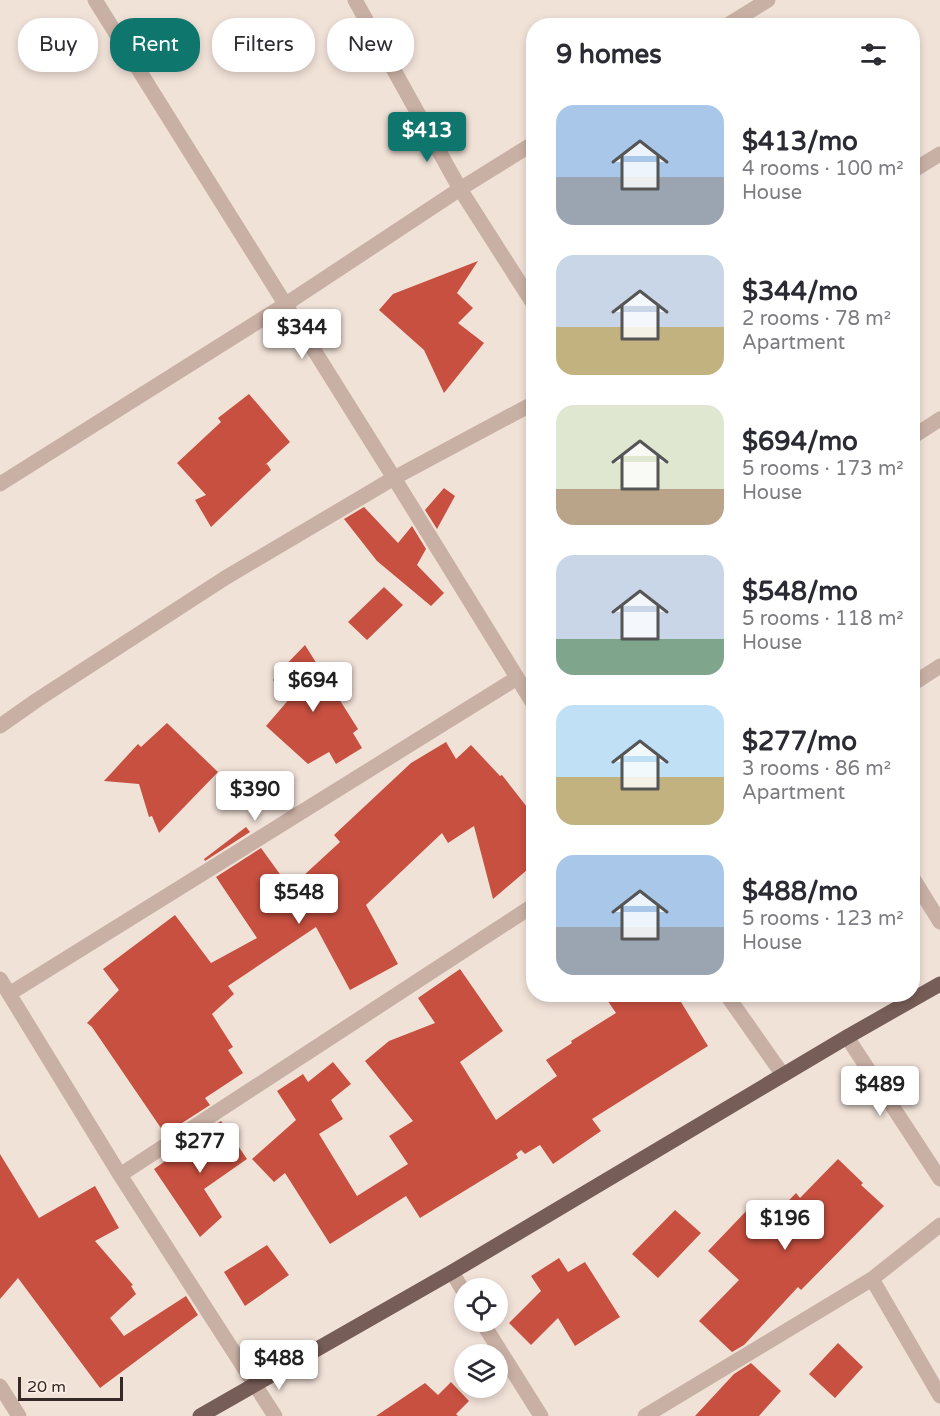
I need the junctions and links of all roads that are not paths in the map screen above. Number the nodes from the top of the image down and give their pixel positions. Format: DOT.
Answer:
graph roads {
  1 [pos="96,0"];
  2 [pos="356,0"];
  3 [pos="768,0"];
  4 [pos="739,18"];
  5 [pos="526,149"];
  6 [pos="940,154"];
  7 [pos="920,166"];
  8 [pos="460,189"];
  9 [pos="526,292"];
  10 [pos="286,304"];
  11 [pos="526,407"];
  12 [pos="940,419"];
  13 [pos="920,432"];
  14 [pos="394,478"];
  15 [pos="0,484"];
  16 [pos="940,666"];
  17 [pos="517,678"];
  18 [pos="920,679"];
  19 [pos="526,692"];
  20 [pos="0,726"];
  21 [pos="920,890"];
  22 [pos="526,910"];
  23 [pos="940,922"];
  24 [pos="0,979"];
  25 [pos="940,984"];
  26 [pos="9,994"];
  27 [pos="920,995"];
  28 [pos="732,1002"];
  29 [pos="908,1002"];
  30 [pos="847,1037"];
  31 [pos="783,1075"];
  32 [pos="120,1175"];
  33 [pos="940,1179"];
  34 [pos="940,1225"];
  35 [pos="452,1272"];
  36 [pos="456,1278"];
  37 [pos="872,1279"];
  38 [pos="488,1332"];
  39 [pos="255,1384"];
  40 [pos="0,1386"];
  41 [pos="940,1396"];
  42 [pos="19,1416"];
  43 [pos="201,1416"];
  44 [pos="275,1416"];
  45 [pos="541,1416"];
  46 [pos="645,1416"];
  1 -- 10 [label="street"];
  2 -- 8 [label="street"];
  3 -- 4 [label="street"];
  5 -- 8 [label="street"];
  6 -- 7 [label="street"];
  8 -- 9 [label="street"];
  8 -- 10 [label="street"];
  10 -- 14 [label="street"];
  10 -- 15 [label="street"];
  11 -- 14 [label="street"];
  12 -- 13 [label="street"];
  14 -- 17 [label="street"];
  14 -- 20 [label="street"];
  16 -- 18 [label="street"];
  17 -- 19 [label="street"];
  17 -- 26 [label="street"];
  21 -- 23 [label="street"];
  22 -- 32 [label="street"];
  24 -- 26 [label="street"];
  25 -- 27 [label="main road"];
  26 -- 32 [label="street"];
  28 -- 31 [label="street"];
  29 -- 30 [label="main road"];
  30 -- 31 [label="main road"];
  30 -- 33 [label="street"];
  31 -- 35 [label="main road"];
  32 -- 39 [label="street"];
  34 -- 37 [label="street"];
  35 -- 36 [label="street"];
  35 -- 39 [label="main road"];
  37 -- 41 [label="street"];
  37 -- 46 [label="street"];
  38 -- 45 [label="street"];
  39 -- 43 [label="main road"];
  39 -- 44 [label="street"];
  40 -- 42 [label="street"];
}
